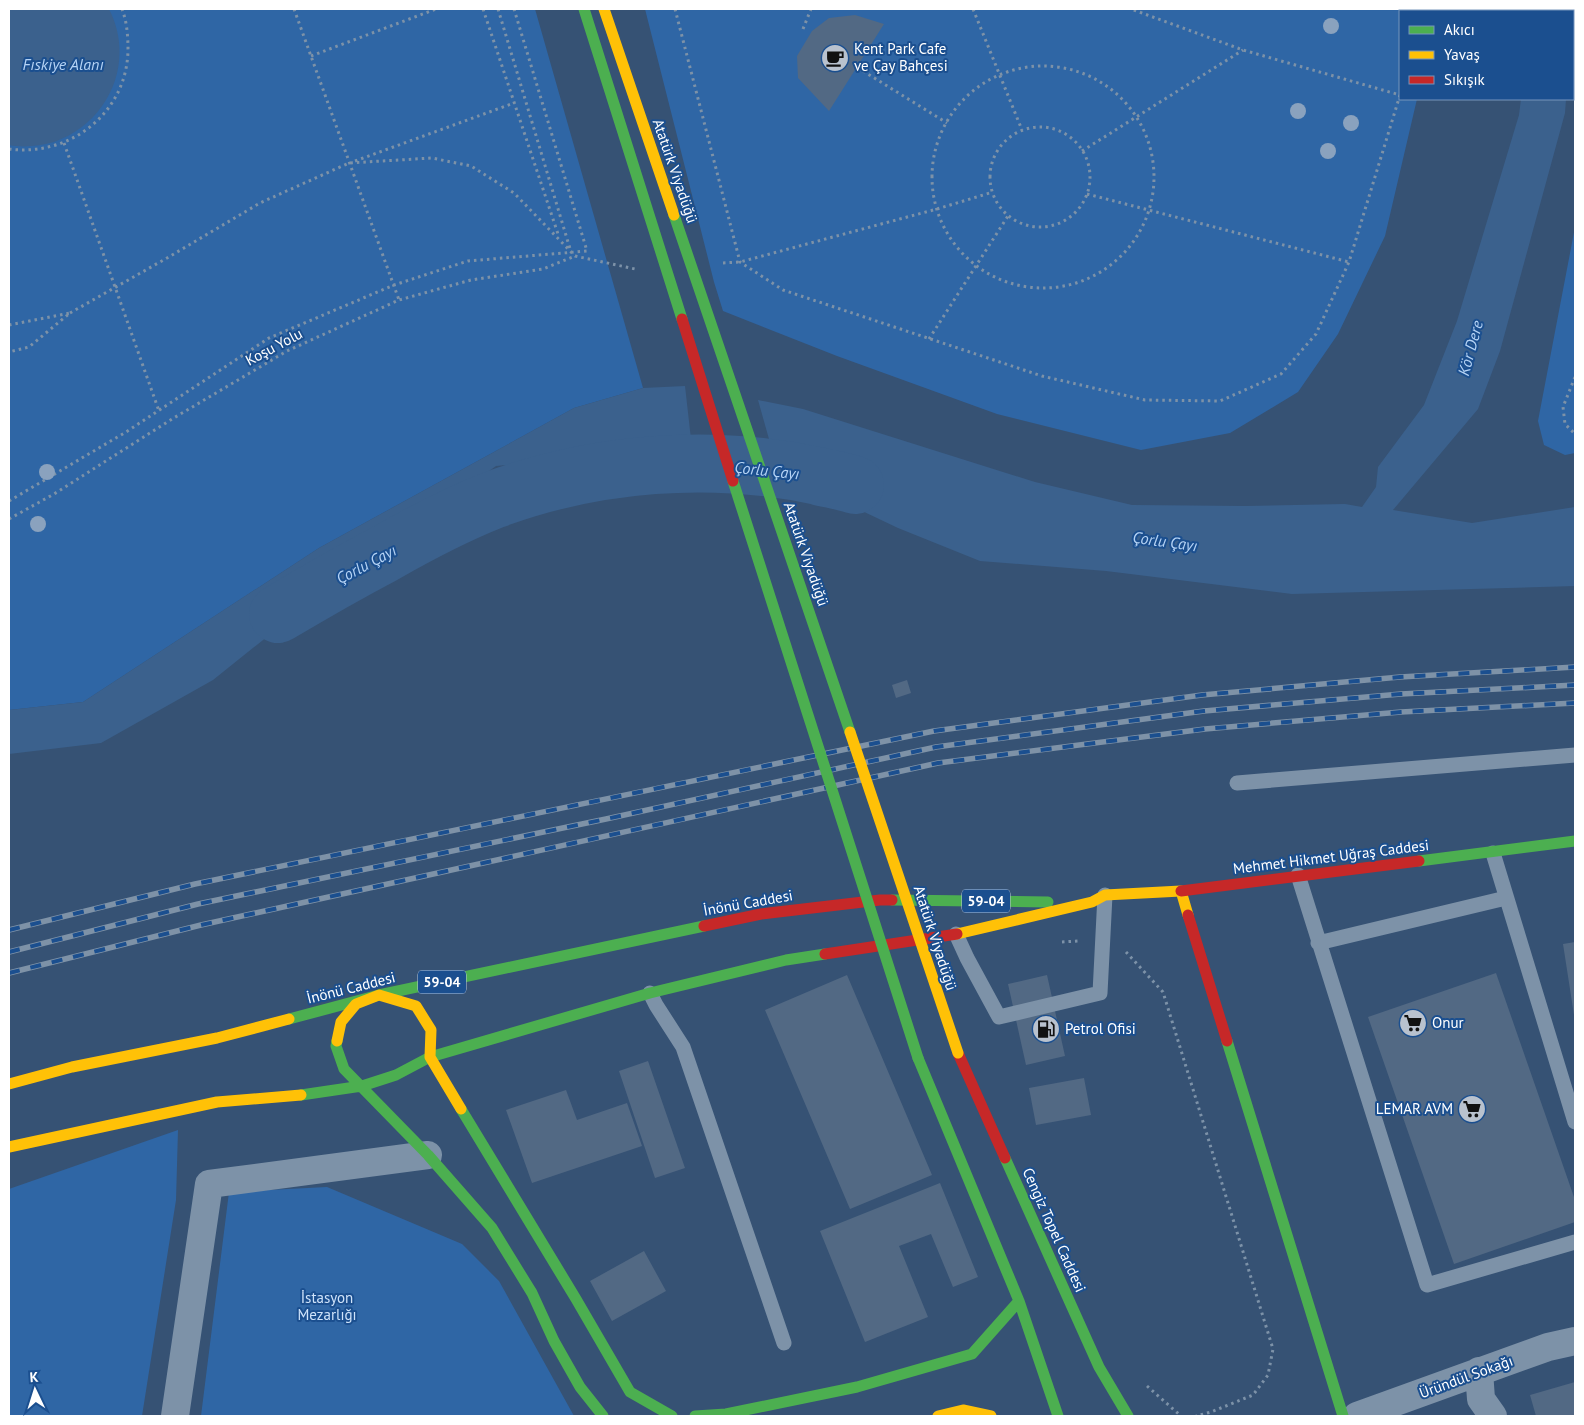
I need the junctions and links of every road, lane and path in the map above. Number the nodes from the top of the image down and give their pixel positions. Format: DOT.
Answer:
graph roads {
  1 [pos="122,9"];
  2 [pos="294,9"];
  3 [pos="436,9"];
  4 [pos="483,9"];
  5 [pos="498,9"];
  6 [pos="514,9"];
  7 [pos="584,9"];
  8 [pos="604,9"];
  9 [pos="675,9"];
  10 [pos="811,9"];
  11 [pos="972,9"];
  12 [pos="1131,9"];
  13 [pos="803,29"];
  14 [pos="1243,50"];
  15 [pos="311,56"];
  16 [pos="863,71"];
  17 [pos="999,73"];
  18 [pos="1399,94"];
  19 [pos="1399,97"];
  20 [pos="514,103"];
  21 [pos="1138,117"];
  22 [pos="947,122"];
  23 [pos="1022,130"];
  24 [pos="64,142"];
  25 [pos="9,149"];
  26 [pos="1082,151"];
  27 [pos="349,163"];
  28 [pos="993,192"];
  29 [pos="1087,194"];
  30 [pos="937,209"];
  31 [pos="1149,210"];
  32 [pos="1008,216"];
  33 [pos="560,240"];
  34 [pos="572,252"];
  35 [pos="575,256"];
  36 [pos="740,262"];
  37 [pos="1349,262"];
  38 [pos="721,264"];
  39 [pos="976,267"];
  40 [pos="638,269"];
  41 [pos="394,285"];
  42 [pos="115,287"];
  43 [pos="399,300"];
  44 [pos="70,313"];
  45 [pos="9,324"];
  46 [pos="930,339"];
  47 [pos="9,352"];
  48 [pos="1575,377"];
  49 [pos="159,411"];
  50 [pos="1575,434"];
  51 [pos="9,500"];
  52 [pos="9,519"];
  53 [pos="1575,755"];
  54 [pos="1238,783"];
  55 [pos="1575,842"];
  56 [pos="1493,853"];
  57 [pos="1298,875"];
  58 [pos="1181,890"];
  59 [pos="1506,898"];
  60 [pos="1098,899"];
  61 [pos="880,900"];
  62 [pos="956,934"];
  63 [pos="1102,939"];
  64 [pos="1060,942"];
  65 [pos="1318,943"];
  66 [pos="650,993"];
  67 [pos="379,995"];
  68 [pos="958,1053"];
  69 [pos="430,1057"];
  70 [pos="9,1084"];
  71 [pos="362,1086"];
  72 [pos="1575,1122"];
  73 [pos="9,1147"];
  74 [pos="428,1155"];
  75 [pos="1575,1242"];
  76 [pos="1019,1301"];
  77 [pos="1575,1341"];
  78 [pos="784,1344"];
  79 [pos="1479,1372"];
  80 [pos="175,1416"];
  81 [pos="603,1416"];
  82 [pos="672,1416"];
  83 [pos="695,1416"];
  84 [pos="938,1416"];
  85 [pos="990,1416"];
  86 [pos="1058,1416"];
  87 [pos="1128,1416"];
  88 [pos="1196,1416"];
  89 [pos="1343,1416"];
  90 [pos="1357,1416"];
  91 [pos="1493,1416"];
  1 -- 24 [label="path"];
  2 -- 15 [label="path"];
  3 -- 15 [label="path"];
  4 -- 20 [label="path"];
  5 -- 34 [label="path"];
  6 -- 34 [label="path"];
  7 -- 76 [label="main road, bridge"];
  8 -- 68 [label="main road, Atatürk Viyadüğü, bridge"];
  9 -- 36 [label="path"];
  10 -- 13 [label="path"];
  11 -- 17 [label="path"];
  12 -- 14 [label="path"];
  14 -- 18 [label="path"];
  14 -- 21 [label="path"];
  15 -- 27 [label="path"];
  16 -- 22 [label="path"];
  17 -- 21 [label="path"];
  17 -- 22 [label="path"];
  17 -- 23 [label="path"];
  19 -- 37 [label="path"];
  20 -- 27 [label="path"];
  20 -- 33 [label="path"];
  21 -- 26 [label="path"];
  21 -- 31 [label="path"];
  22 -- 30 [label="path"];
  23 -- 26 [label="path"];
  23 -- 28 [label="path"];
  24 -- 25 [label="path"];
  24 -- 42 [label="path"];
  26 -- 29 [label="path"];
  27 -- 33 [label="path"];
  27 -- 41 [label="path"];
  27 -- 42 [label="path"];
  28 -- 30 [label="path"];
  28 -- 32 [label="path"];
  29 -- 31 [label="path"];
  29 -- 32 [label="path"];
  30 -- 36 [label="path"];
  30 -- 39 [label="path"];
  31 -- 37 [label="path"];
  31 -- 39 [label="path"];
  32 -- 39 [label="path"];
  33 -- 34 [label="path"];
  34 -- 35 [label="path"];
  34 -- 41 [label="path"];
  35 -- 40 [label="path"];
  35 -- 43 [label="path, Koşu Yolu"];
  36 -- 38 [label="path"];
  36 -- 46 [label="path"];
  37 -- 46 [label="path"];
  39 -- 46 [label="path"];
  41 -- 43 [label="path"];
  41 -- 49 [label="path"];
  42 -- 44 [label="path"];
  42 -- 49 [label="path"];
  43 -- 52 [label="path, Koşu Yolu"];
  44 -- 45 [label="path"];
  44 -- 47 [label="path"];
  48 -- 50 [label="path"];
  49 -- 51 [label="path"];
  53 -- 54 [label="lane"];
  55 -- 56 [label="main road, Mehmet Hikmet Uğraş Caddesi / 59-04"];
  56 -- 57 [label="main road, Mehmet Hikmet Uğraş Caddesi / 59-04"];
  56 -- 59 [label="lane"];
  57 -- 58 [label="main road, Mehmet Hikmet Uğraş Caddesi / 59-04"];
  57 -- 65 [label="lane"];
  58 -- 60 [label="main road, Mehmet Hikmet Uğraş Caddesi / 59-04"];
  58 -- 89 [label="main road"];
  59 -- 65 [label="lane"];
  59 -- 72 [label="lane"];
  60 -- 61 [label="main road, Mehmet Hikmet Uğraş Caddesi / 59-04"];
  60 -- 62 [label="main road, Mehmet Hikmet Uğraş Caddesi / 59-04"];
  60 -- 63 [label="lane"];
  61 -- 67 [label="main road, İnönü Caddesi / 59-04"];
  62 -- 63 [label="lane"];
  62 -- 66 [label="main road, Mehmet Hikmet Uğraş Caddesi / 59-04"];
  63 -- 64 [label="path"];
  63 -- 88 [label="path"];
  65 -- 75 [label="lane"];
  66 -- 69 [label="main road, 59-04"];
  66 -- 78 [label="lane"];
  67 -- 69 [label="main road"];
  67 -- 70 [label="main road, İnönü Caddesi / 59-04"];
  67 -- 71 [label="main road"];
  68 -- 87 [label="main road, Cengiz Topel Caddesi"];
  69 -- 71 [label="main road"];
  69 -- 82 [label="main road"];
  71 -- 73 [label="main road"];
  71 -- 74 [label="main road"];
  74 -- 80 [label="street"];
  74 -- 81 [label="main road"];
  76 -- 83 [label="main road"];
  76 -- 86 [label="main road"];
  77 -- 79 [label="street, Üründül Sokağı"];
  79 -- 90 [label="street, Üründül Sokağı"];
  79 -- 91 [label="street"];
  84 -- 85 [label="main road"];
}
